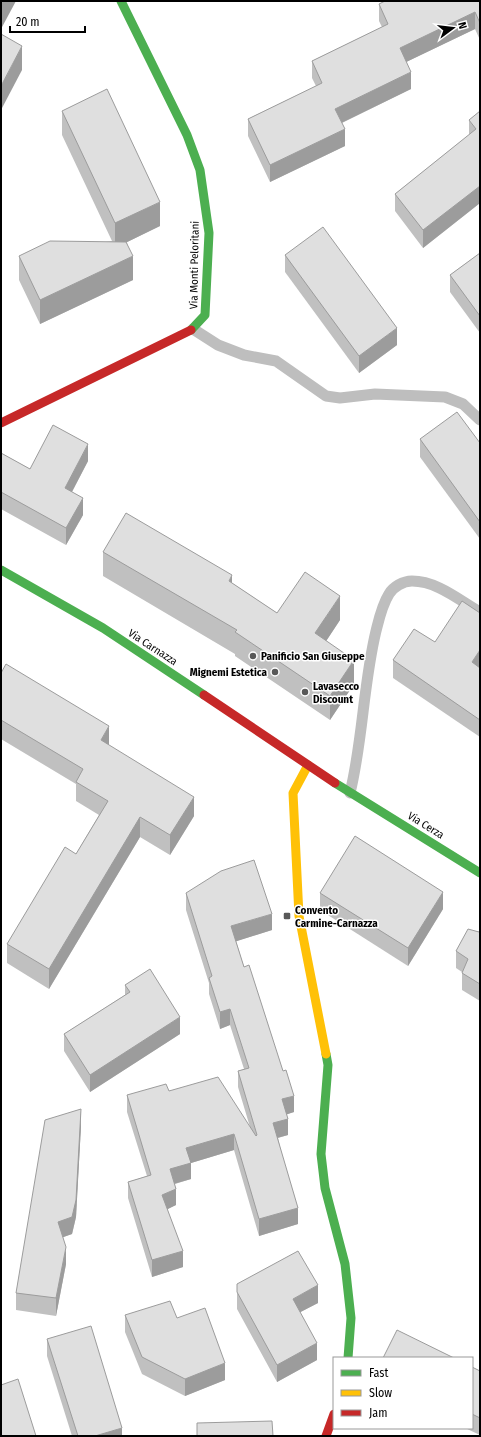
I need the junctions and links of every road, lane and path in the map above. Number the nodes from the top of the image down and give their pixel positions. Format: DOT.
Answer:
graph roads {
  1 [pos="121,1"];
  2 [pos="193,329"];
  3 [pos="480,420"];
  4 [pos="1,423"];
  5 [pos="1,570"];
  6 [pos="480,612"];
  7 [pos="308,765"];
  8 [pos="355,796"];
  9 [pos="480,873"];
  10 [pos="348,1357"];
  11 [pos="333,1417"];
  12 [pos="326,1436"];
  1 -- 2 [label="main road, Via Monti Peloritani"];
  2 -- 3 [label="lane"];
  2 -- 4 [label="main road, Via Monti Peloritani"];
  5 -- 7 [label="main road, Via Carnazza"];
  6 -- 8 [label="lane"];
  7 -- 8 [label="main road, Via Carnazza"];
  7 -- 10 [label="main road"];
  8 -- 9 [label="main road, Via Cerza"];
  11 -- 12 [label="main road"];
}
